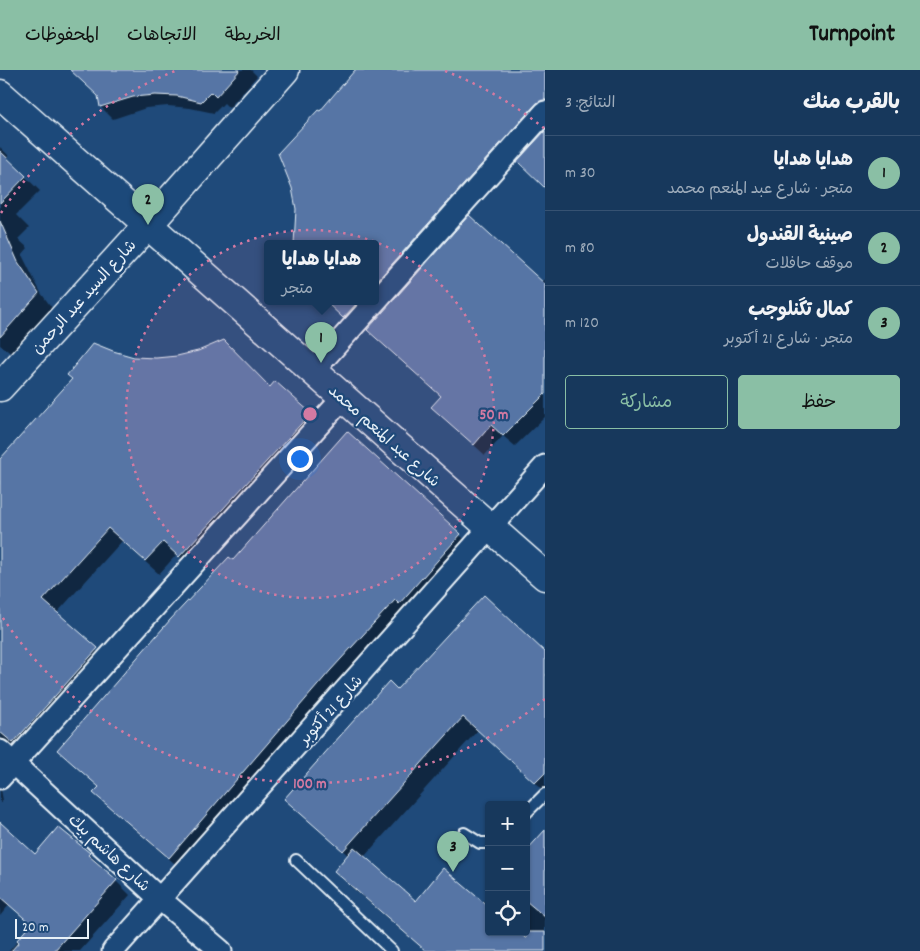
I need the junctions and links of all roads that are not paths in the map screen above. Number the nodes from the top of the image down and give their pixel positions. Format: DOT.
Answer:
graph roads {
  1 [pos="285,70"];
  2 [pos="0,94"];
  3 [pos="545,112"];
  4 [pos="148,225"];
  5 [pos="379,297"];
  6 [pos="372,305"];
  7 [pos="313,371"];
  8 [pos="0,387"];
  9 [pos="343,398"];
  10 [pos="545,466"];
  11 [pos="491,528"];
  12 [pos="545,576"];
  13 [pos="4,764"];
  14 [pos="545,794"];
  15 [pos="530,809"];
  16 [pos="464,833"];
  17 [pos="485,843"];
  18 [pos="296,860"];
  19 [pos="160,898"];
  20 [pos="113,951"];
  21 [pos="221,951"];
  22 [pos="392,951"];
  1 -- 4 [label="street, شارع السيد عبد الرحمن"];
  2 -- 4 [label="street, شارع عبد المنعم محمد"];
  3 -- 5 [label="street"];
  4 -- 7 [label="street, شارع عبد المنعم محمد"];
  4 -- 8 [label="street, شارع السيد عبد الرحمن"];
  6 -- 7 [label="street"];
  7 -- 9 [label="street, شارع عبد المنعم محمد"];
  9 -- 11 [label="street, شارع عبد المنعم محمد"];
  9 -- 13 [label="street"];
  10 -- 11 [label="street, شارع 21 أكتوبر"];
  11 -- 12 [label="street, شارع عبد المنعم محمد"];
  11 -- 19 [label="street, شارع 21 أكتوبر"];
  13 -- 19 [label="street, شارع هاشم بيك"];
  14 -- 15 [label="lane"];
  16 -- 17 [label="lane"];
  18 -- 22 [label="lane"];
  19 -- 20 [label="street, شارع 21 أكتوبر"];
  19 -- 21 [label="street, شارع هاشم بيك"];
}
